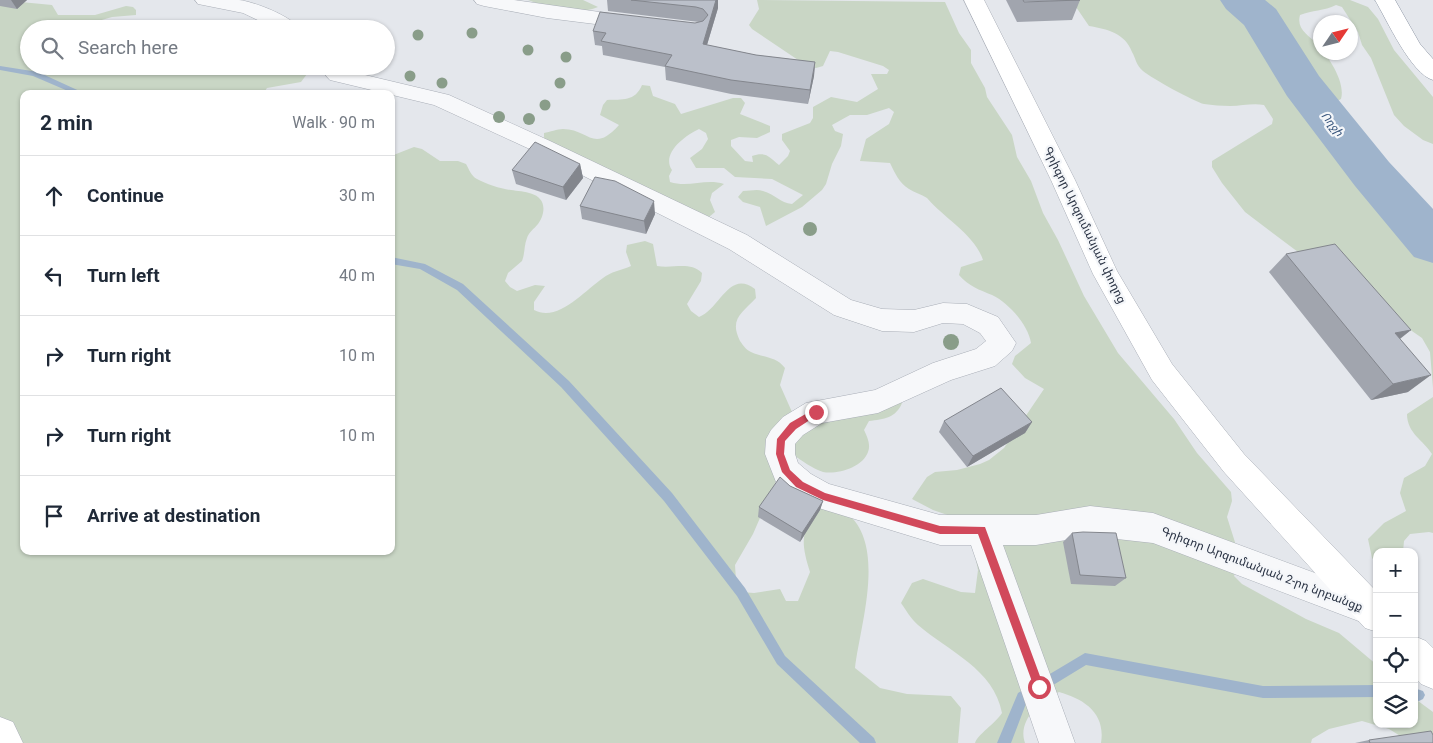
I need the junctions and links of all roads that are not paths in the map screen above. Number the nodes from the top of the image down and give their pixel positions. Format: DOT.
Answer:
graph roads {
  1 [pos="205,0"];
  2 [pos="484,0"];
  3 [pos="974,0"];
  4 [pos="1385,0"];
  5 [pos="277,20"];
  6 [pos="658,25"];
  7 [pos="1433,73"];
  8 [pos="337,75"];
  9 [pos="982,530"];
  10 [pos="1373,612"];
  11 [pos="1418,657"];
  12 [pos="1433,672"];
  13 [pos="0,734"];
  14 [pos="5,743"];
  15 [pos="1057,743"];
  1 -- 5 [label="street"];
  2 -- 6 [label="street"];
  3 -- 10 [label="main road, Գրիգոր Արզումանյան փողոց"];
  4 -- 7 [label="main road"];
  8 -- 9 [label="street, Գրիգոր Արզումանյան 2-րդ նրբանցք"];
  9 -- 10 [label="street, Գրիգոր Արզումանյան 2-րդ նրբանցք"];
  9 -- 15 [label="street"];
  11 -- 12 [label="main road"];
  13 -- 14 [label="main road"];
}
